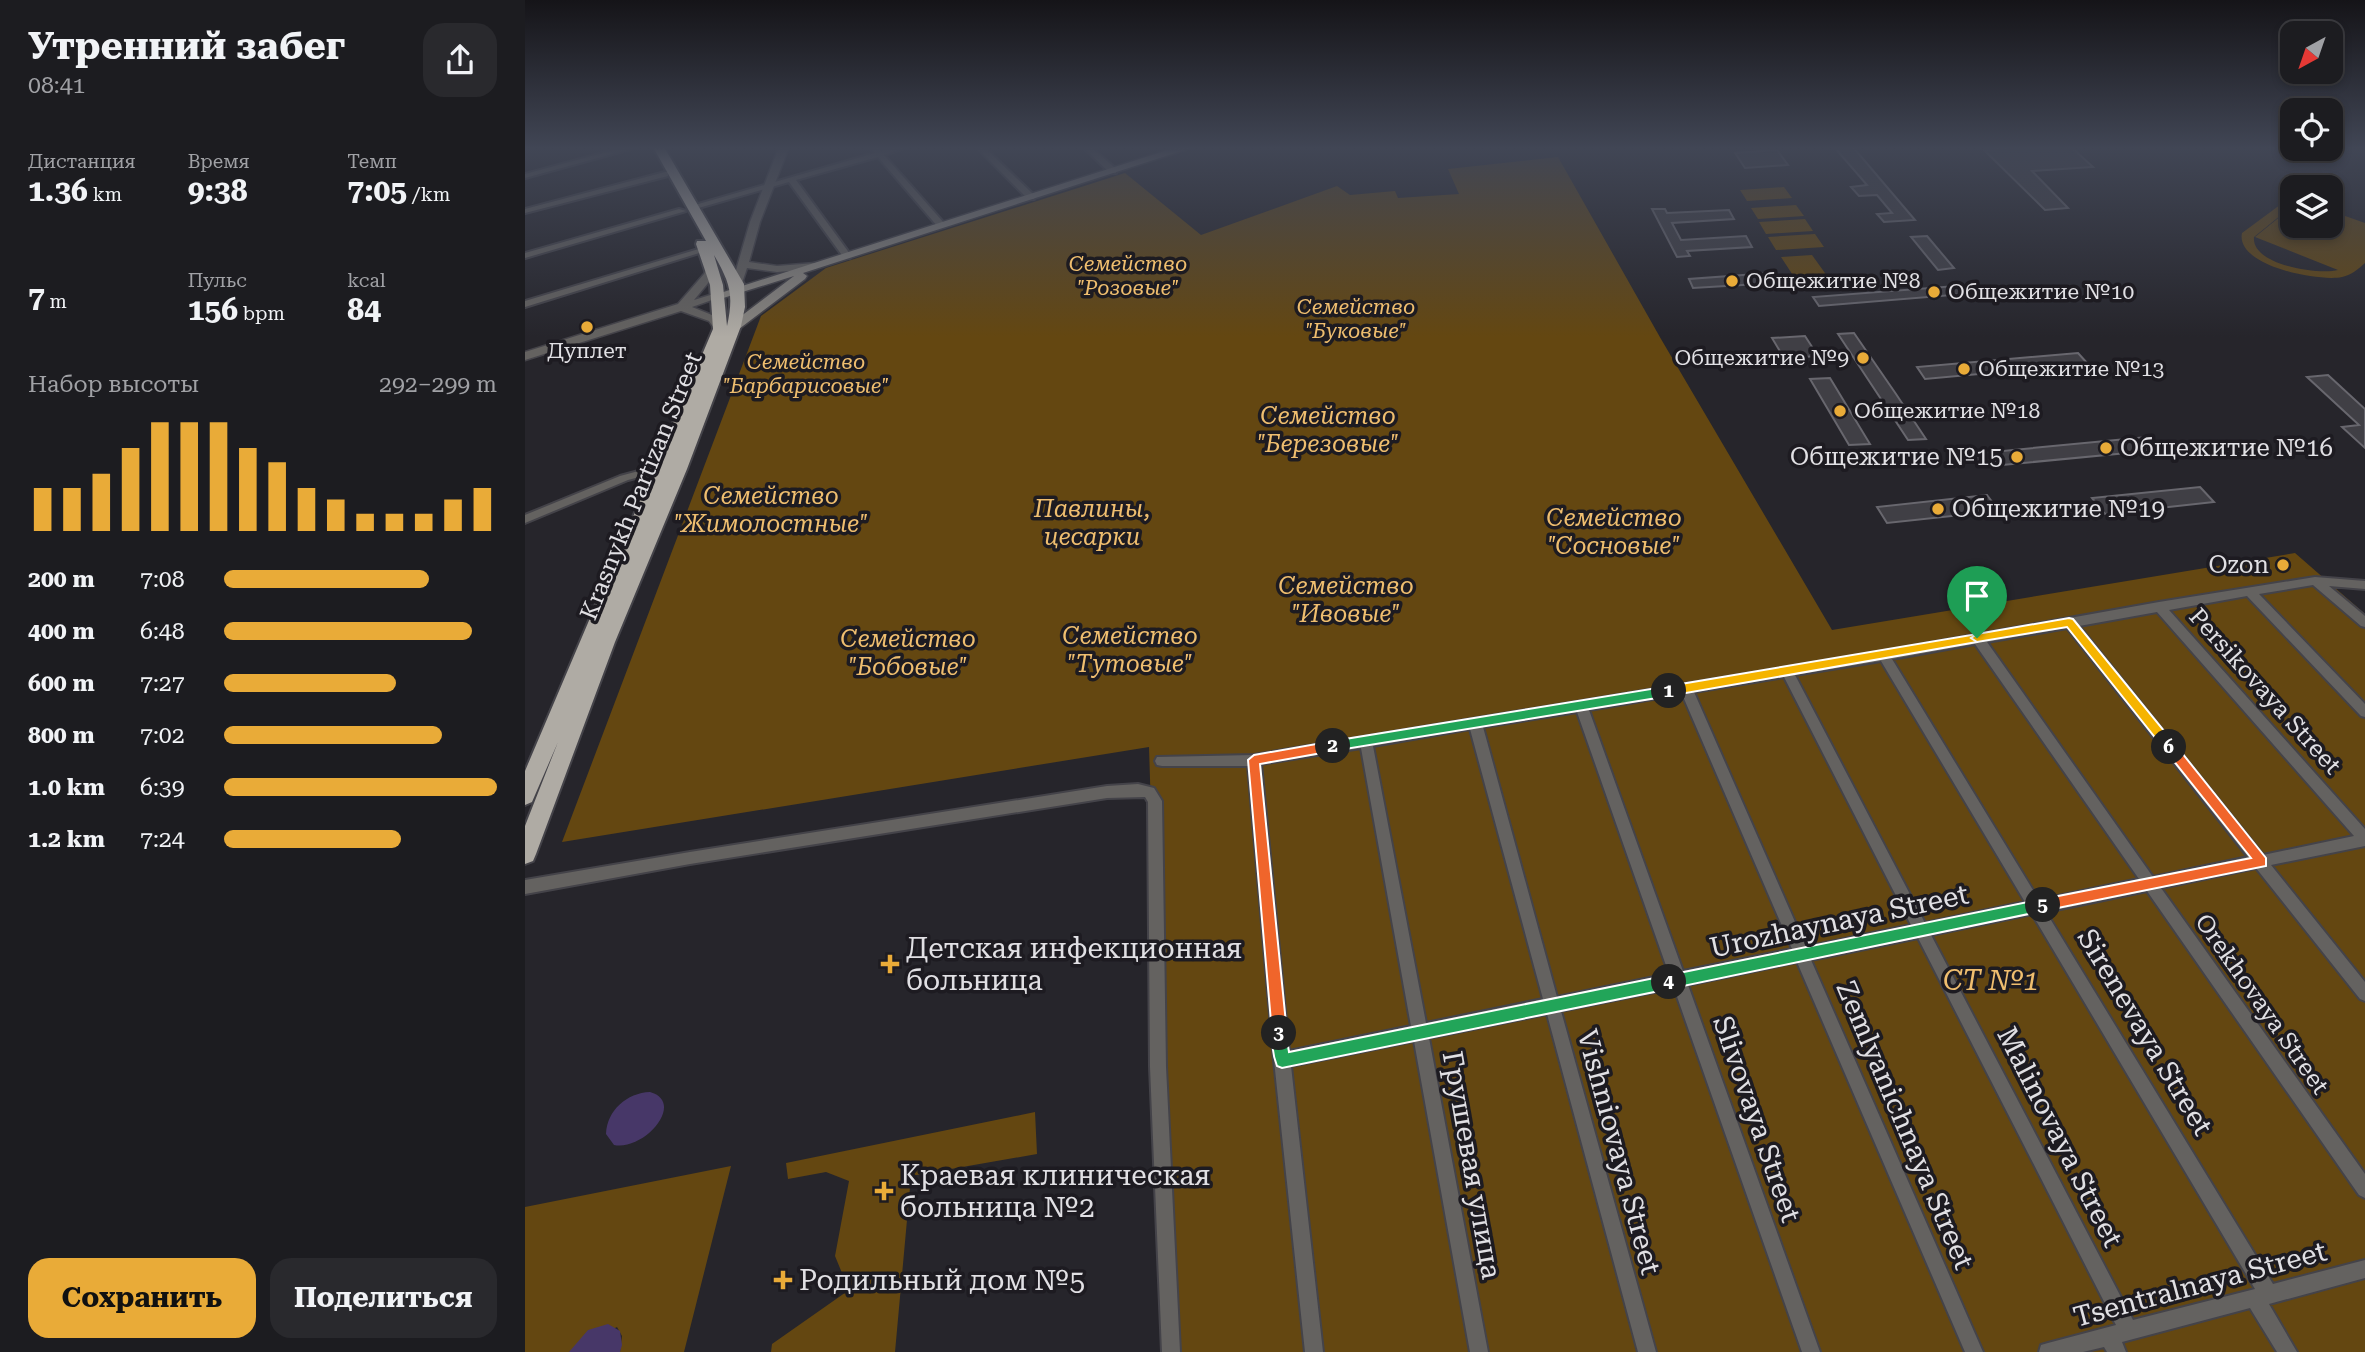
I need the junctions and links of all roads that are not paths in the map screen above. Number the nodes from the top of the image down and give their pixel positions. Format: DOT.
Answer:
graph roads {
  1 [pos="683,210"];
  2 [pos="687,210"];
  3 [pos="688,210"];
  4 [pos="760,210"];
  5 [pos="814,210"];
  6 [pos="928,210"];
  7 [pos="989,210"];
  8 [pos="941,225"];
  9 [pos="747,247"];
  10 [pos="705,250"];
  11 [pos="525,256"];
  12 [pos="847,256"];
  13 [pos="717,262"];
  14 [pos="744,264"];
  15 [pos="815,266"];
  16 [pos="738,286"];
  17 [pos="720,295"];
  18 [pos="525,304"];
  19 [pos="681,307"];
  20 [pos="727,327"];
  21 [pos="525,356"];
  22 [pos="661,468"];
  23 [pos="525,519"];
  24 [pos="2353,572"];
  25 [pos="2365,579"];
  26 [pos="2315,581"];
  27 [pos="2365,585"];
  28 [pos="2249,591"];
  29 [pos="2159,606"];
  30 [pos="2069,622"];
  31 [pos="2365,623"];
  32 [pos="1977,638"];
  33 [pos="1884,656"];
  34 [pos="1787,671"];
  35 [pos="1686,688"];
  36 [pos="1581,706"];
  37 [pos="2365,712"];
  38 [pos="1475,723"];
  39 [pos="1366,741"];
  40 [pos="1254,760"];
  41 [pos="1162,761"];
  42 [pos="525,796"];
  43 [pos="2365,840"];
  44 [pos="525,854"];
  45 [pos="2262,862"];
  46 [pos="2150,885"];
  47 [pos="525,887"];
  48 [pos="2036,906"];
  49 [pos="1921,931"];
  50 [pos="1803,956"];
  51 [pos="1680,980"];
  52 [pos="2365,994"];
  53 [pos="1552,1005"];
  54 [pos="1422,1033"];
  55 [pos="1282,1060"];
  56 [pos="2365,1189"];
  57 [pos="2365,1269"];
  58 [pos="2262,1297"];
  59 [pos="2129,1331"];
  60 [pos="2113,1345"];
  61 [pos="1171,1352"];
  62 [pos="1314,1352"];
  63 [pos="1479,1352"];
  64 [pos="1647,1352"];
  65 [pos="1811,1352"];
  66 [pos="1975,1352"];
  67 [pos="2048,1352"];
  68 [pos="2288,1352"];
  1 -- 11 [label="street"];
  2 -- 10 [label="highway, Krasnykh Partizan Street"];
  3 -- 13 [label="highway, Krasnykh Partizan Street"];
  4 -- 9 [label="street"];
  5 -- 12 [label="street"];
  6 -- 8 [label="street"];
  7 -- 8 [label="main road"];
  8 -- 12 [label="main road"];
  9 -- 13 [label="street"];
  9 -- 14 [label="street"];
  10 -- 13 [label="highway, Krasnykh Partizan Street"];
  10 -- 18 [label="street"];
  12 -- 15 [label="main road"];
  13 -- 16 [label="highway, Krasnykh Partizan Street"];
  13 -- 17 [label="highway, Krasnykh Partizan Street"];
  13 -- 19 [label="street"];
  14 -- 15 [label="street"];
  14 -- 16 [label="street"];
  15 -- 16 [label="main road"];
  15 -- 20 [label="main road"];
  16 -- 17 [label="main road"];
  16 -- 20 [label="highway, Krasnykh Partizan Street"];
  17 -- 19 [label="street"];
  17 -- 20 [label="highway, Krasnykh Partizan Street"];
  19 -- 20 [label="street"];
  19 -- 21 [label="street"];
  20 -- 22 [label="highway, Krasnykh Partizan Street"];
  20 -- 44 [label="highway, Krasnykh Partizan Street"];
  22 -- 23 [label="street"];
  22 -- 42 [label="highway, Krasnykh Partizan Street"];
  24 -- 25 [label="street"];
  26 -- 27 [label="street"];
  26 -- 28 [label="street"];
  26 -- 31 [label="street"];
  28 -- 29 [label="street"];
  28 -- 37 [label="street"];
  29 -- 30 [label="street"];
  29 -- 43 [label="street, Persikovaya Street"];
  30 -- 32 [label="street"];
  30 -- 45 [label="street"];
  32 -- 33 [label="street"];
  32 -- 46 [label="street, Orekhovaya Street"];
  33 -- 34 [label="street"];
  33 -- 48 [label="street, Sirenevaya Street"];
  34 -- 35 [label="street"];
  34 -- 49 [label="street, Malinovaya Street"];
  35 -- 36 [label="street"];
  35 -- 50 [label="street, Zemlyanichnaya Street"];
  36 -- 38 [label="street"];
  36 -- 51 [label="street, Slivovaya Street"];
  38 -- 39 [label="street"];
  38 -- 53 [label="street, Vishniovaya Street"];
  39 -- 40 [label="street"];
  39 -- 54 [label="street, Грушевая улица"];
  40 -- 41 [label="street"];
  40 -- 55 [label="street"];
  43 -- 45 [label="street, Urozhaynaya Street"];
  45 -- 46 [label="street, Urozhaynaya Street"];
  45 -- 52 [label="street"];
  46 -- 48 [label="street, Urozhaynaya Street"];
  46 -- 56 [label="street, Orekhovaya Street"];
  47 -- 61 [label="street"];
  48 -- 49 [label="street, Urozhaynaya Street"];
  48 -- 58 [label="street, Sirenevaya Street"];
  49 -- 50 [label="street, Urozhaynaya Street"];
  49 -- 59 [label="street, Malinovaya Street"];
  50 -- 51 [label="street, Urozhaynaya Street"];
  50 -- 66 [label="street, Zemlyanichnaya Street"];
  51 -- 53 [label="street, Urozhaynaya Street"];
  51 -- 65 [label="street, Slivovaya Street"];
  53 -- 54 [label="street, Urozhaynaya Street"];
  53 -- 64 [label="street, Vishniovaya Street"];
  54 -- 55 [label="street, Urozhaynaya Street"];
  54 -- 63 [label="street, Грушевая улица"];
  55 -- 62 [label="street"];
  57 -- 58 [label="street, Tsentralnaya Street"];
  58 -- 59 [label="street, Tsentralnaya Street"];
  58 -- 68 [label="street, Sirenevaya Street"];
  59 -- 60 [label="street, Tsentralnaya Street"];
  60 -- 67 [label="street, Tsentralnaya Street"];
}
